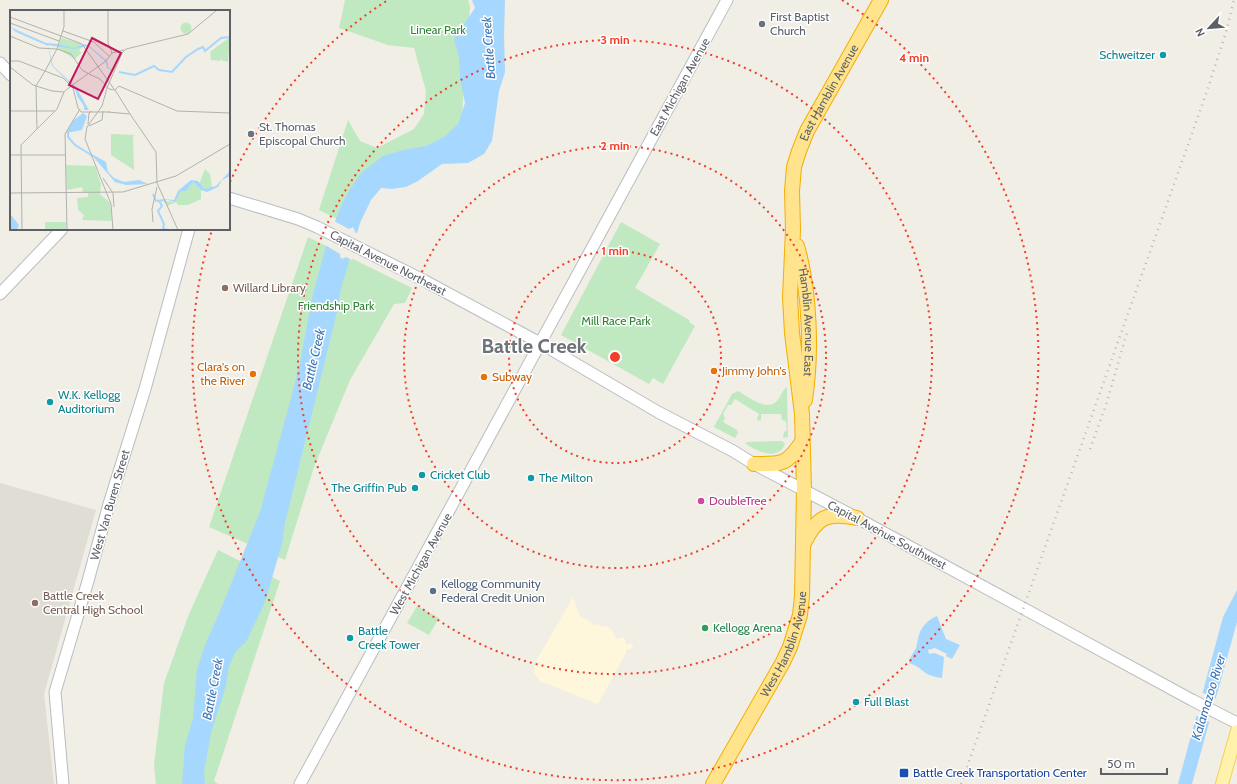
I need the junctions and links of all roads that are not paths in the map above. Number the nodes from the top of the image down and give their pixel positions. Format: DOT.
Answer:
graph roads {
  1 [pos="727,0"];
  2 [pos="881,0"];
  3 [pos="0,63"];
  4 [pos="10,74"];
  5 [pos="792,191"];
  6 [pos="230,198"];
  7 [pos="61,230"];
  8 [pos="189,230"];
  9 [pos="0,294"];
  10 [pos="540,343"];
  11 [pos="802,442"];
  12 [pos="754,464"];
  13 [pos="804,490"];
  14 [pos="857,518"];
  15 [pos="803,545"];
  16 [pos="1237,723"];
  17 [pos="1237,731"];
  18 [pos="63,784"];
  19 [pos="300,784"];
  20 [pos="713,784"];
  21 [pos="1222,784"];
  1 -- 10 [label="street, East Michigan Avenue"];
  2 -- 5 [label="highway, East Hamblin Avenue"];
  3 -- 4 [label="street"];
  5 -- 11 [label="highway, Hamblin Avenue East"];
  6 -- 10 [label="street, Capital Avenue Northeast"];
  7 -- 9 [label="street"];
  8 -- 18 [label="street, West Van Buren Street"];
  10 -- 12 [label="street, Capital Avenue Southwest"];
  10 -- 19 [label="street, West Michigan Avenue"];
  11 -- 12 [label="highway"];
  11 -- 13 [label="highway, Hamblin Avenue East"];
  12 -- 13 [label="street, Capital Avenue Southwest"];
  13 -- 14 [label="street, Capital Avenue Southwest"];
  13 -- 15 [label="highway, West Hamblin Avenue"];
  14 -- 15 [label="highway"];
  14 -- 16 [label="street, Capital Avenue Southwest"];
  15 -- 20 [label="highway, West Hamblin Avenue"];
  17 -- 21 [label="main road"];
}
